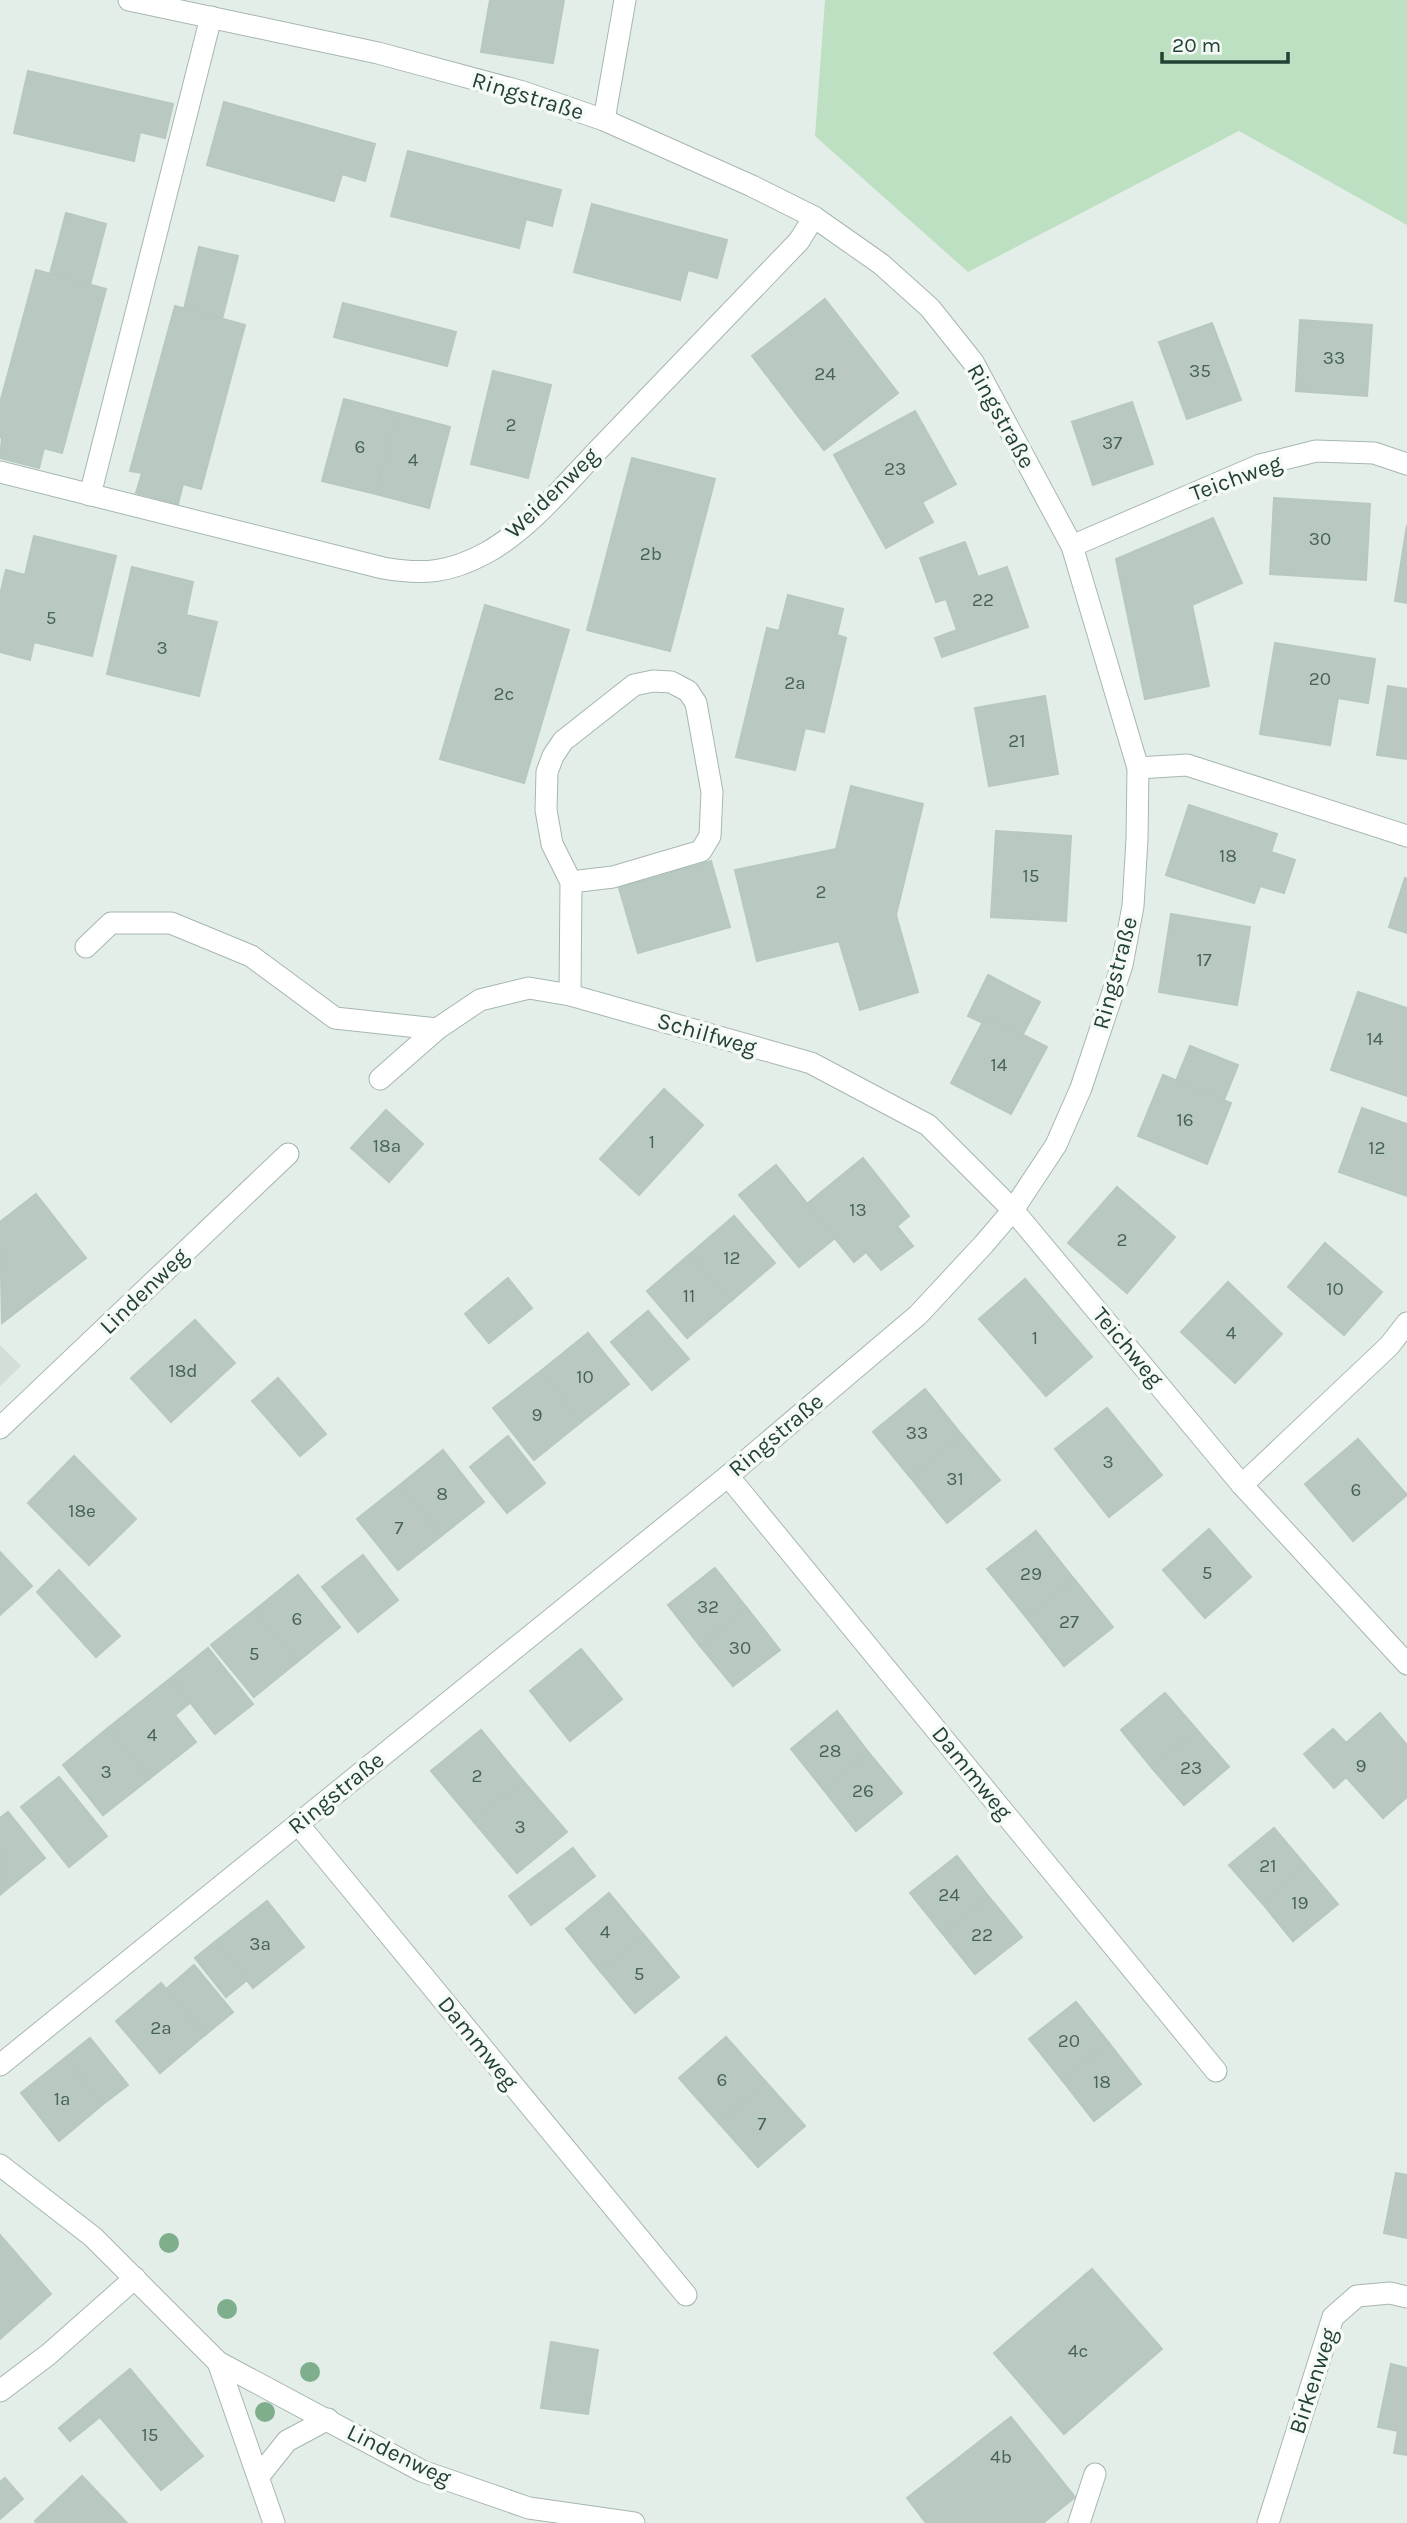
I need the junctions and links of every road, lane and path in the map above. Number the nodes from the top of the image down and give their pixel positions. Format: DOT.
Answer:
graph roads {
  1 [pos="129,0"];
  2 [pos="625,0"];
  3 [pos="211,17"];
  4 [pos="604,120"];
  5 [pos="814,217"];
  6 [pos="1407,464"];
  7 [pos="0,472"];
  8 [pos="90,495"];
  9 [pos="1072,546"];
  10 [pos="1138,768"];
  11 [pos="1407,835"];
  12 [pos="571,882"];
  13 [pos="86,947"];
  14 [pos="570,995"];
  15 [pos="437,1029"];
  16 [pos="380,1079"];
  17 [pos="288,1154"];
  18 [pos="1013,1210"];
  19 [pos="1407,1323"];
  20 [pos="0,1428"];
  21 [pos="728,1476"];
  22 [pos="1242,1485"];
  23 [pos="1407,1664"];
  24 [pos="298,1824"];
  25 [pos="0,2065"];
  26 [pos="1216,2071"];
  27 [pos="0,2165"];
  28 [pos="135,2278"];
  29 [pos="686,2295"];
  30 [pos="1407,2297"];
  31 [pos="218,2362"];
  32 [pos="0,2391"];
  33 [pos="328,2419"];
  34 [pos="1095,2474"];
  35 [pos="259,2476"];
  36 [pos="274,2523"];
  37 [pos="634,2523"];
  38 [pos="1079,2523"];
  39 [pos="1268,2523"];
  1 -- 3 [label="street, Ringstraße"];
  2 -- 4 [label="street"];
  3 -- 4 [label="street, Ringstraße"];
  3 -- 8 [label="street"];
  4 -- 5 [label="street, Ringstraße"];
  5 -- 8 [label="street, Weidenweg"];
  5 -- 9 [label="street, Ringstraße"];
  6 -- 9 [label="street, Teichweg"];
  7 -- 8 [label="street, Weidenweg"];
  9 -- 10 [label="street, Ringstraße"];
  10 -- 11 [label="street"];
  10 -- 18 [label="street, Ringstraße"];
  12 -- 12 [label="street"];
  12 -- 14 [label="street"];
  13 -- 15 [label="street"];
  14 -- 15 [label="street, Schilfweg"];
  14 -- 18 [label="street, Schilfweg"];
  15 -- 16 [label="street, Schilfweg"];
  17 -- 20 [label="street, Lindenweg"];
  18 -- 21 [label="street, Ringstraße"];
  18 -- 22 [label="street, Teichweg"];
  19 -- 22 [label="street"];
  21 -- 24 [label="street, Ringstraße"];
  21 -- 26 [label="street, Dammweg"];
  22 -- 23 [label="street, Teichweg"];
  24 -- 25 [label="street, Ringstraße"];
  24 -- 29 [label="street, Dammweg"];
  27 -- 28 [label="street, Lindenweg"];
  28 -- 31 [label="street, Lindenweg"];
  28 -- 32 [label="street"];
  30 -- 39 [label="street, Birkenweg"];
  31 -- 33 [label="street, Lindenweg"];
  31 -- 35 [label="street, Lindenweg"];
  33 -- 35 [label="street"];
  33 -- 37 [label="street, Lindenweg"];
  34 -- 38 [label="street"];
  35 -- 36 [label="street, Lindenweg"];
}
